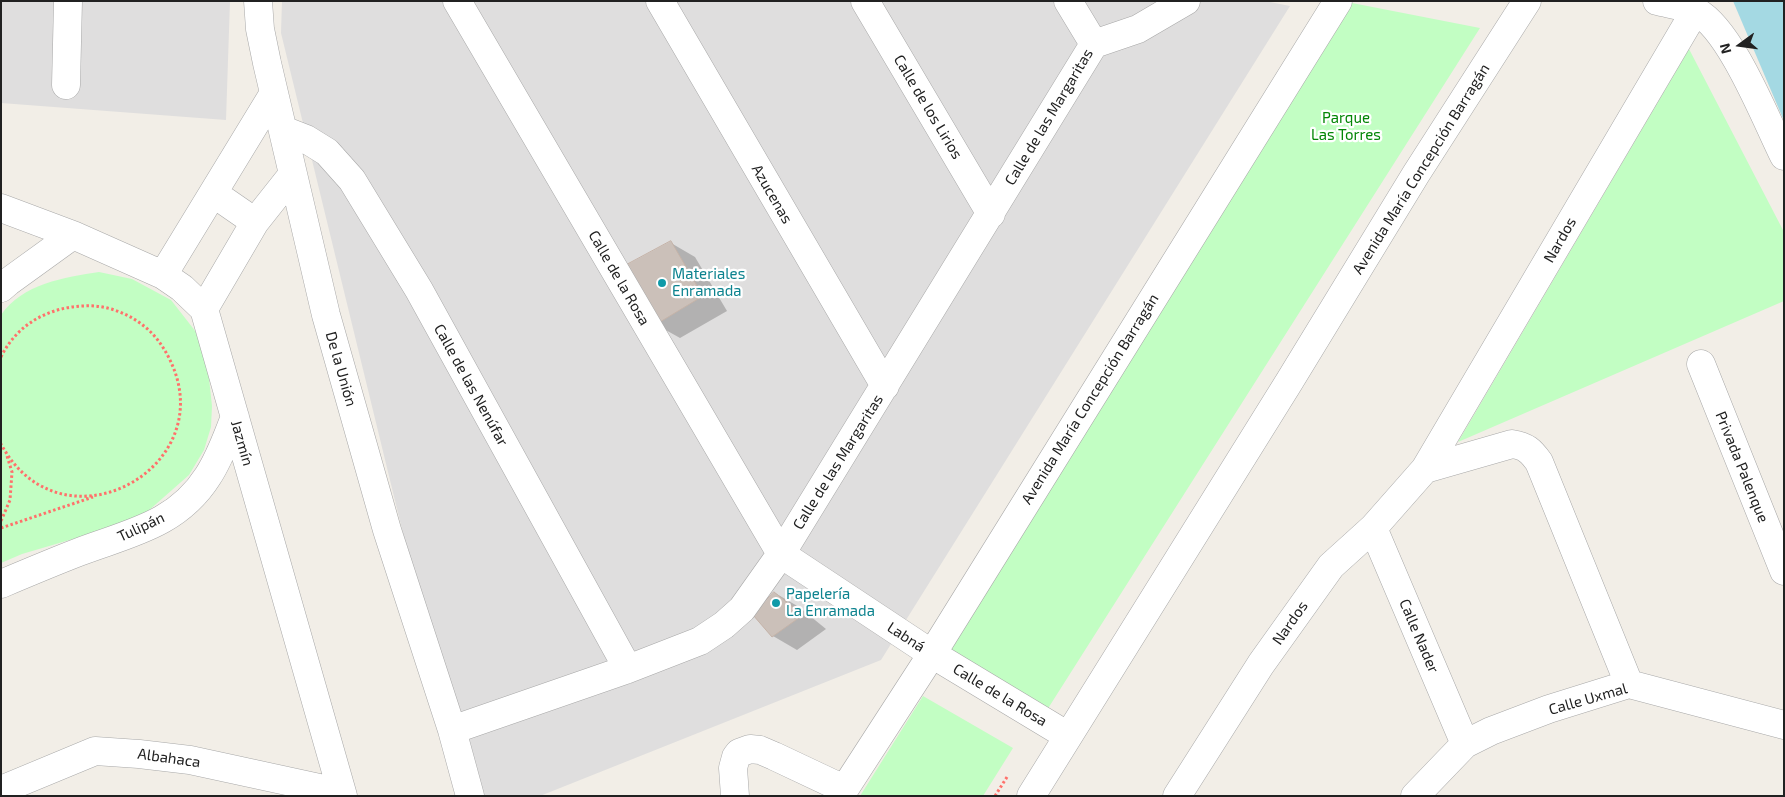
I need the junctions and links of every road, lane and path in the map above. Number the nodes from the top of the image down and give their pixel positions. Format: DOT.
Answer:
graph roads {
  1 [pos="68,1"];
  2 [pos="258,1"];
  3 [pos="457,1"];
  4 [pos="660,1"];
  5 [pos="865,1"];
  6 [pos="1068,1"];
  7 [pos="1186,1"];
  8 [pos="1338,1"];
  9 [pos="1527,1"];
  10 [pos="1658,1"];
  11 [pos="1695,11"];
  12 [pos="1094,44"];
  13 [pos="66,86"];
  14 [pos="274,93"];
  15 [pos="283,130"];
  16 [pos="1784,156"];
  17 [pos="292,174"];
  18 [pos="213,193"];
  19 [pos="1,208"];
  20 [pos="990,214"];
  21 [pos="255,222"];
  22 [pos="73,235"];
  23 [pos="163,276"];
  24 [pos="1,288"];
  25 [pos="204,309"];
  26 [pos="1,357"];
  27 [pos="1701,364"];
  28 [pos="885,386"];
  29 [pos="235,417"];
  30 [pos="1,446"];
  31 [pos="6,454"];
  32 [pos="1425,470"];
  33 [pos="98,495"];
  34 [pos="1,521"];
  35 [pos="1,528"];
  36 [pos="1373,528"];
  37 [pos="781,554"];
  38 [pos="1784,571"];
  39 [pos="1,584"];
  40 [pos="932,654"];
  41 [pos="628,669"];
  42 [pos="1629,684"];
  43 [pos="1784,725"];
  44 [pos="452,730"];
  45 [pos="1068,736"];
  46 [pos="1465,744"];
  47 [pos="1009,774"];
  48 [pos="12,790"];
  49 [pos="842,793"];
  50 [pos="343,794"];
  51 [pos="470,796"];
  52 [pos="735,796"];
  53 [pos="995,796"];
  54 [pos="1031,796"];
  55 [pos="1176,796"];
  56 [pos="1415,796"];
  1 -- 13 [label="street"];
  2 -- 14 [label="street, De la Unión"];
  3 -- 37 [label="street, Calle de la Rosa"];
  4 -- 28 [label="street, Azucenas"];
  5 -- 20 [label="street, Calle de los Lirios"];
  6 -- 12 [label="street"];
  7 -- 12 [label="street, Calle de las Margaritas"];
  8 -- 40 [label="street, Avenida María Concepción Barragán"];
  9 -- 45 [label="street, Avenida María Concepción Barragán"];
  10 -- 11 [label="street"];
  11 -- 16 [label="street"];
  11 -- 32 [label="street, Nardos"];
  12 -- 20 [label="street, Calle de las Margaritas"];
  14 -- 15 [label="street, De la Unión"];
  14 -- 18 [label="street"];
  15 -- 17 [label="street, De la Unión"];
  15 -- 41 [label="street, Calle de las Nenúfar"];
  17 -- 21 [label="street"];
  17 -- 44 [label="street, De la Unión"];
  18 -- 21 [label="street"];
  18 -- 23 [label="street"];
  19 -- 22 [label="street"];
  20 -- 28 [label="street, Calle de las Margaritas"];
  21 -- 25 [label="street"];
  22 -- 23 [label="street"];
  22 -- 24 [label="street"];
  23 -- 25 [label="street"];
  25 -- 29 [label="street, Jazmín"];
  26 -- 33 [label="path"];
  27 -- 38 [label="street, Privada Palenque"];
  28 -- 37 [label="street, Calle de las Margaritas"];
  29 -- 39 [label="street, Tulipán"];
  29 -- 50 [label="street, Jazmín"];
  30 -- 31 [label="path"];
  31 -- 33 [label="path"];
  31 -- 34 [label="path"];
  32 -- 36 [label="street, Nardos"];
  32 -- 42 [label="street"];
  33 -- 35 [label="path"];
  36 -- 46 [label="street, Calle Nader"];
  36 -- 55 [label="street, Nardos"];
  37 -- 40 [label="street, Labná"];
  37 -- 41 [label="street, Calle de las Margaritas"];
  40 -- 45 [label="street, Calle de la Rosa"];
  40 -- 49 [label="street, Avenida María Concepción Barragán"];
  41 -- 44 [label="street, Calle de las Margaritas"];
  42 -- 43 [label="street, Calle Uxmal"];
  42 -- 46 [label="street, Calle Uxmal"];
  44 -- 51 [label="street, De la Unión"];
  45 -- 54 [label="street, Avenida María Concepción Barragán"];
  46 -- 56 [label="street, Calle Uxmal"];
  47 -- 53 [label="path"];
  48 -- 50 [label="street, Albahaca"];
  49 -- 52 [label="street"];
}
